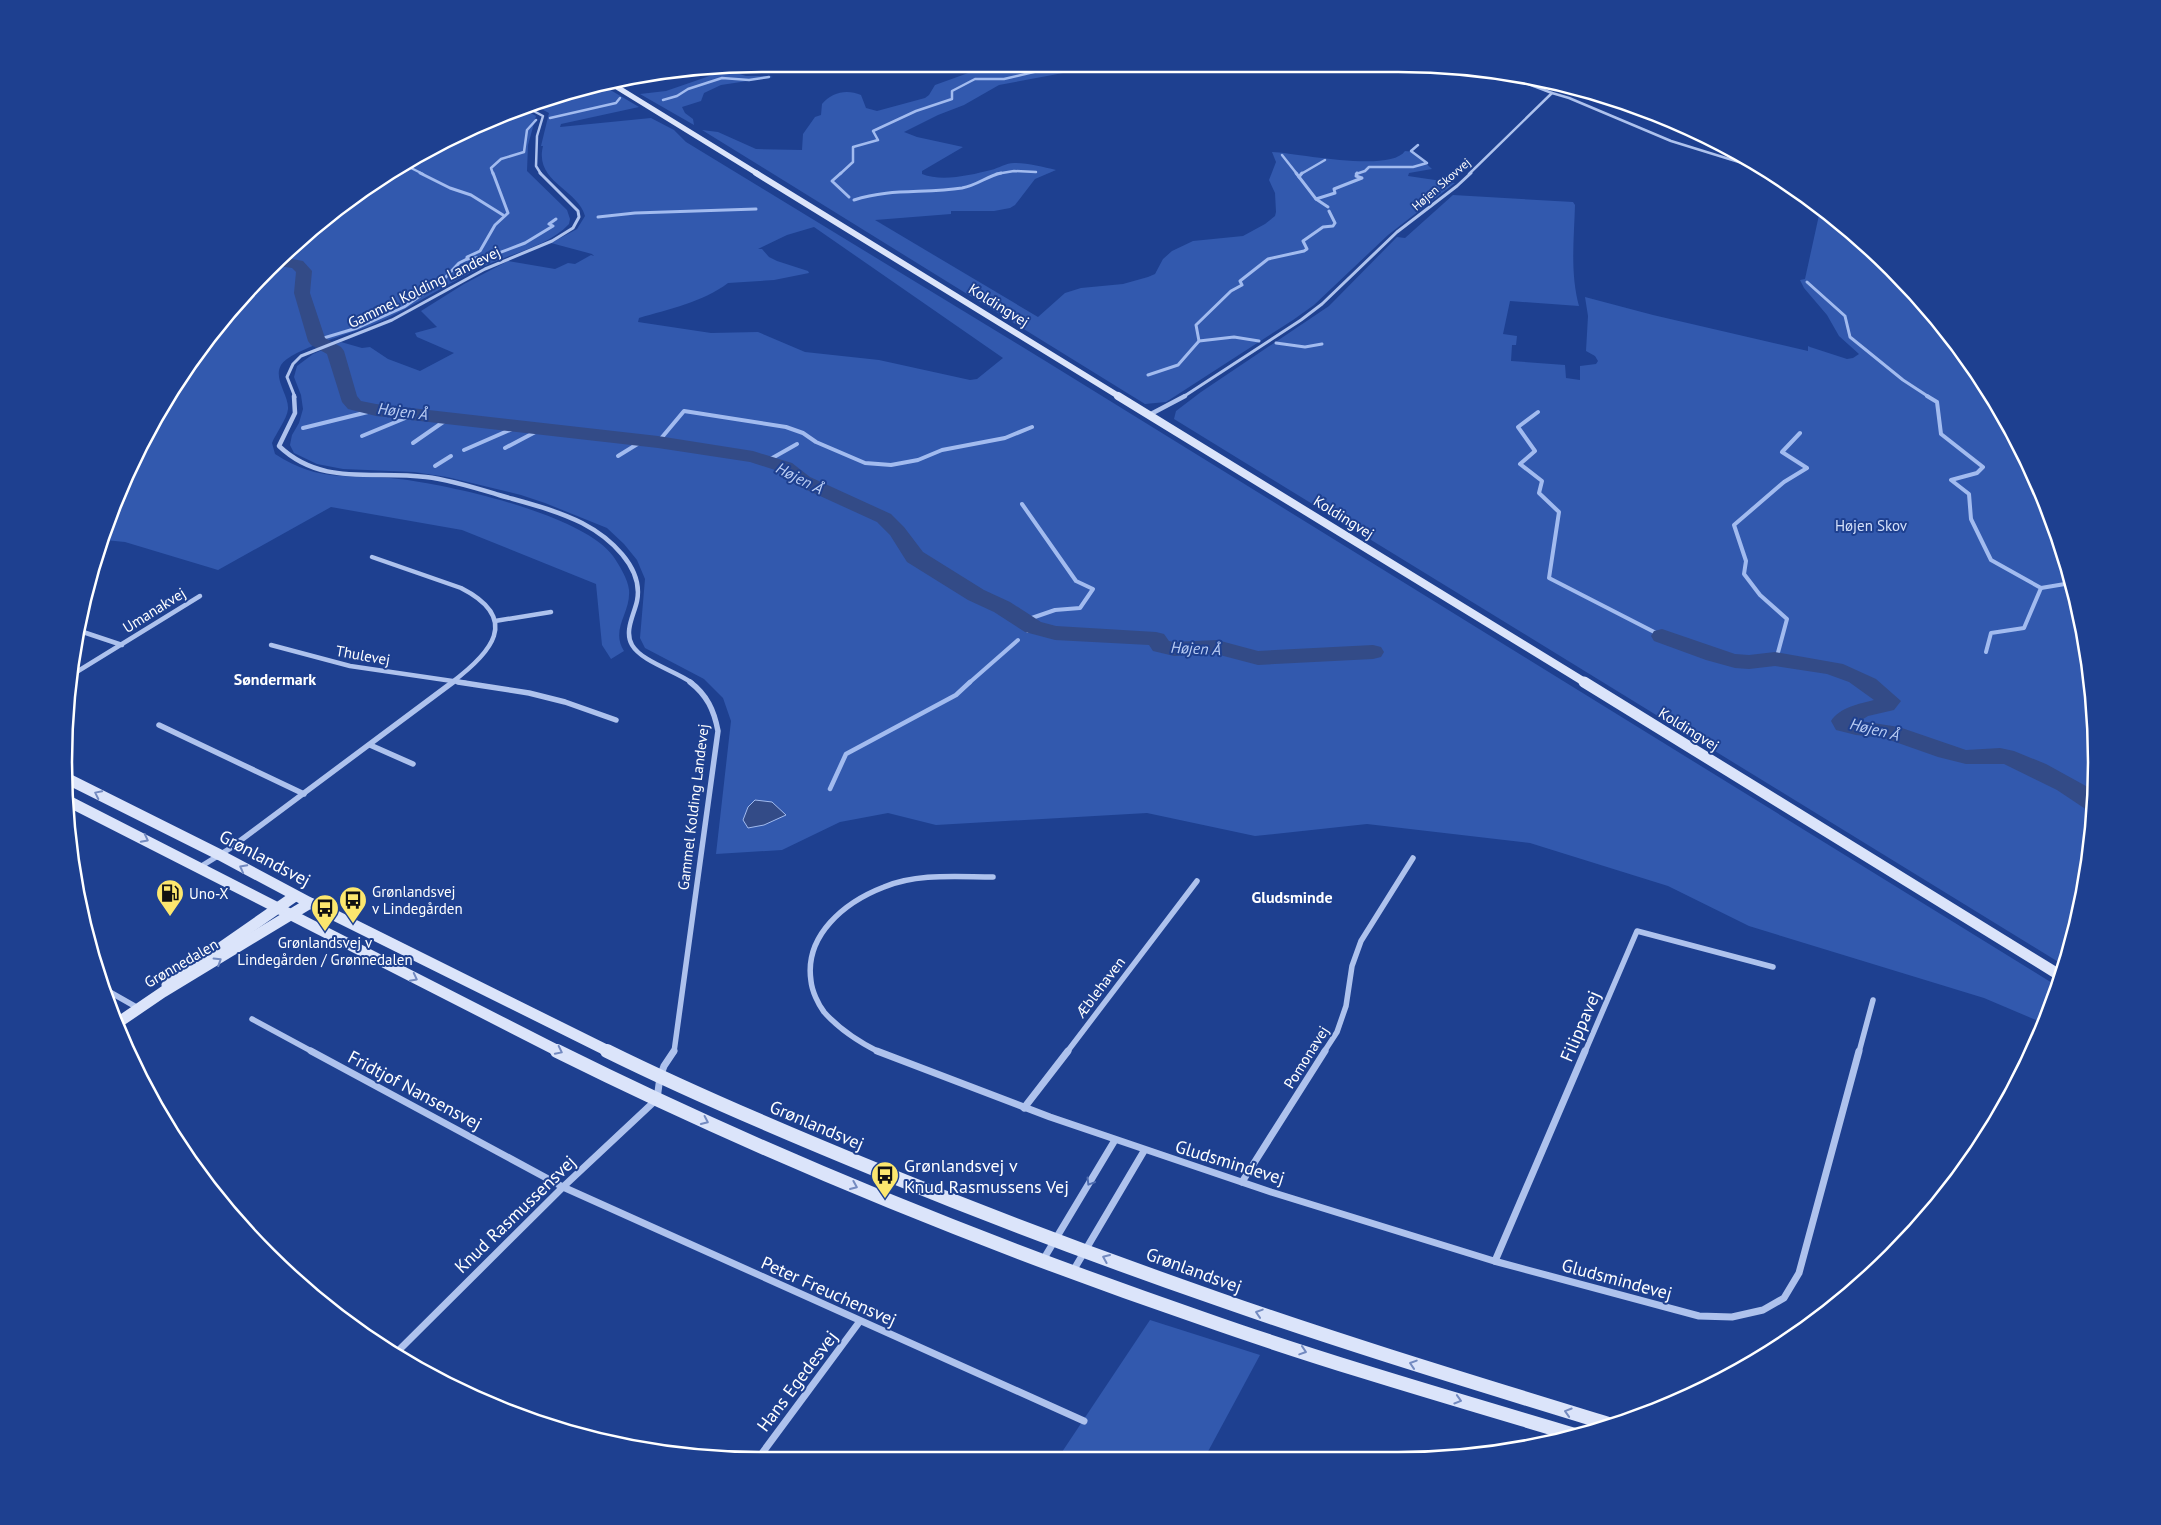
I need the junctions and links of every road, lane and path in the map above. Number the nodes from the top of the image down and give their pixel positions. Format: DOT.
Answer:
graph roads {
  1 [pos="1535,87"];
  2 [pos="619,88"];
  3 [pos="1552,93"];
  4 [pos="534,111"];
  5 [pos="1737,162"];
  6 [pos="1149,414"];
  7 [pos="372,557"];
  8 [pos="200,596"];
  9 [pos="551,612"];
  10 [pos="495,621"];
  11 [pos="85,633"];
  12 [pos="122,645"];
  13 [pos="271,645"];
  14 [pos="78,671"];
  15 [pos="453,682"];
  16 [pos="616,720"];
  17 [pos="159,725"];
  18 [pos="370,745"];
  19 [pos="413,764"];
  20 [pos="73,781"];
  21 [pos="304,794"];
  22 [pos="74,804"];
  23 [pos="220,855"];
  24 [pos="1413,858"];
  25 [pos="200,867"];
  26 [pos="993,877"];
  27 [pos="1197,881"];
  28 [pos="295,896"];
  29 [pos="310,903"];
  30 [pos="277,908"];
  31 [pos="291,916"];
  32 [pos="1773,967"];
  33 [pos="2055,973"];
  34 [pos="112,992"];
  35 [pos="1873,1000"];
  36 [pos="142,1006"];
  37 [pos="252,1019"];
  38 [pos="122,1020"];
  39 [pos="660,1078"];
  40 [pos="656,1099"];
  41 [pos="1024,1108"];
  42 [pos="1115,1140"];
  43 [pos="1144,1151"];
  44 [pos="1242,1182"];
  45 [pos="563,1187"];
  46 [pos="1056,1239"];
  47 [pos="1085,1249"];
  48 [pos="1042,1261"];
  49 [pos="1495,1261"];
  50 [pos="1073,1272"];
  51 [pos="860,1321"];
  52 [pos="400,1349"];
  53 [pos="1084,1421"];
  54 [pos="1601,1422"];
  55 [pos="1565,1432"];
  56 [pos="763,1452"];
  1 -- 3 [label="street"];
  2 -- 6 [label="street, Koldingvej"];
  3 -- 5 [label="street"];
  3 -- 6 [label="street, Højen Skovvej"];
  4 -- 39 [label="street, Gammel Kolding Landevej"];
  6 -- 33 [label="street, Koldingvej"];
  7 -- 10 [label="street"];
  8 -- 12 [label="street, Umanakvej"];
  9 -- 10 [label="street"];
  10 -- 15 [label="street"];
  11 -- 12 [label="street, Umanakvej"];
  12 -- 14 [label="street, Umanakvej"];
  13 -- 15 [label="street, Thulevej"];
  15 -- 16 [label="street, Thulevej"];
  15 -- 18 [label="street"];
  17 -- 21 [label="street"];
  18 -- 19 [label="street"];
  18 -- 21 [label="street"];
  23 -- 20 [label="street, Grønlandsvej, one-way"];
  21 -- 23 [label="street"];
  22 -- 25 [label="street, one-way"];
  23 -- 25 [label="street"];
  28 -- 23 [label="street, Grønlandsvej, one-way"];
  24 -- 44 [label="street, Pomonavej"];
  25 -- 30 [label="street"];
  26 -- 41 [label="street, Gludsmindevej"];
  27 -- 41 [label="street, Æblehaven"];
  28 -- 29 [label="street, Grønlandsvej"];
  28 -- 30 [label="street, Grønnedalen"];
  29 -- 31 [label="street, Grønnedalen"];
  29 -- 39 [label="street, Grønlandsvej"];
  30 -- 31 [label="street"];
  30 -- 36 [label="street, Grønnedalen"];
  36 -- 31 [label="street, Grønnedalen, one-way"];
  31 -- 40 [label="street, one-way"];
  32 -- 49 [label="street, Filippavej"];
  34 -- 36 [label="street, Grønnedalen"];
  35 -- 49 [label="street, Gludsmindevej"];
  36 -- 38 [label="street, Grønnedalen"];
  37 -- 45 [label="street, Fridtjof Nansensvej"];
  39 -- 40 [label="street, Gammel Kolding Landevej"];
  39 -- 46 [label="street, Grønlandsvej"];
  40 -- 45 [label="street, Knud Rasmussensvej"];
  40 -- 48 [label="street, one-way"];
  41 -- 42 [label="street, Gludsmindevej"];
  42 -- 43 [label="street, Gludsmindevej"];
  42 -- 46 [label="street, one-way"];
  43 -- 44 [label="street, Gludsmindevej"];
  43 -- 47 [label="street"];
  44 -- 49 [label="street, Gludsmindevej"];
  45 -- 51 [label="street, Peter Freuchensvej"];
  45 -- 52 [label="street, Knud Rasmussensvej"];
  46 -- 47 [label="street, Grønlandsvej"];
  46 -- 48 [label="street"];
  47 -- 50 [label="street"];
  54 -- 47 [label="street, Grønlandsvej, one-way"];
  48 -- 50 [label="street"];
  50 -- 55 [label="street, one-way"];
  51 -- 53 [label="street, Peter Freuchensvej"];
  51 -- 56 [label="street, Hans Egedesvej"];
}
